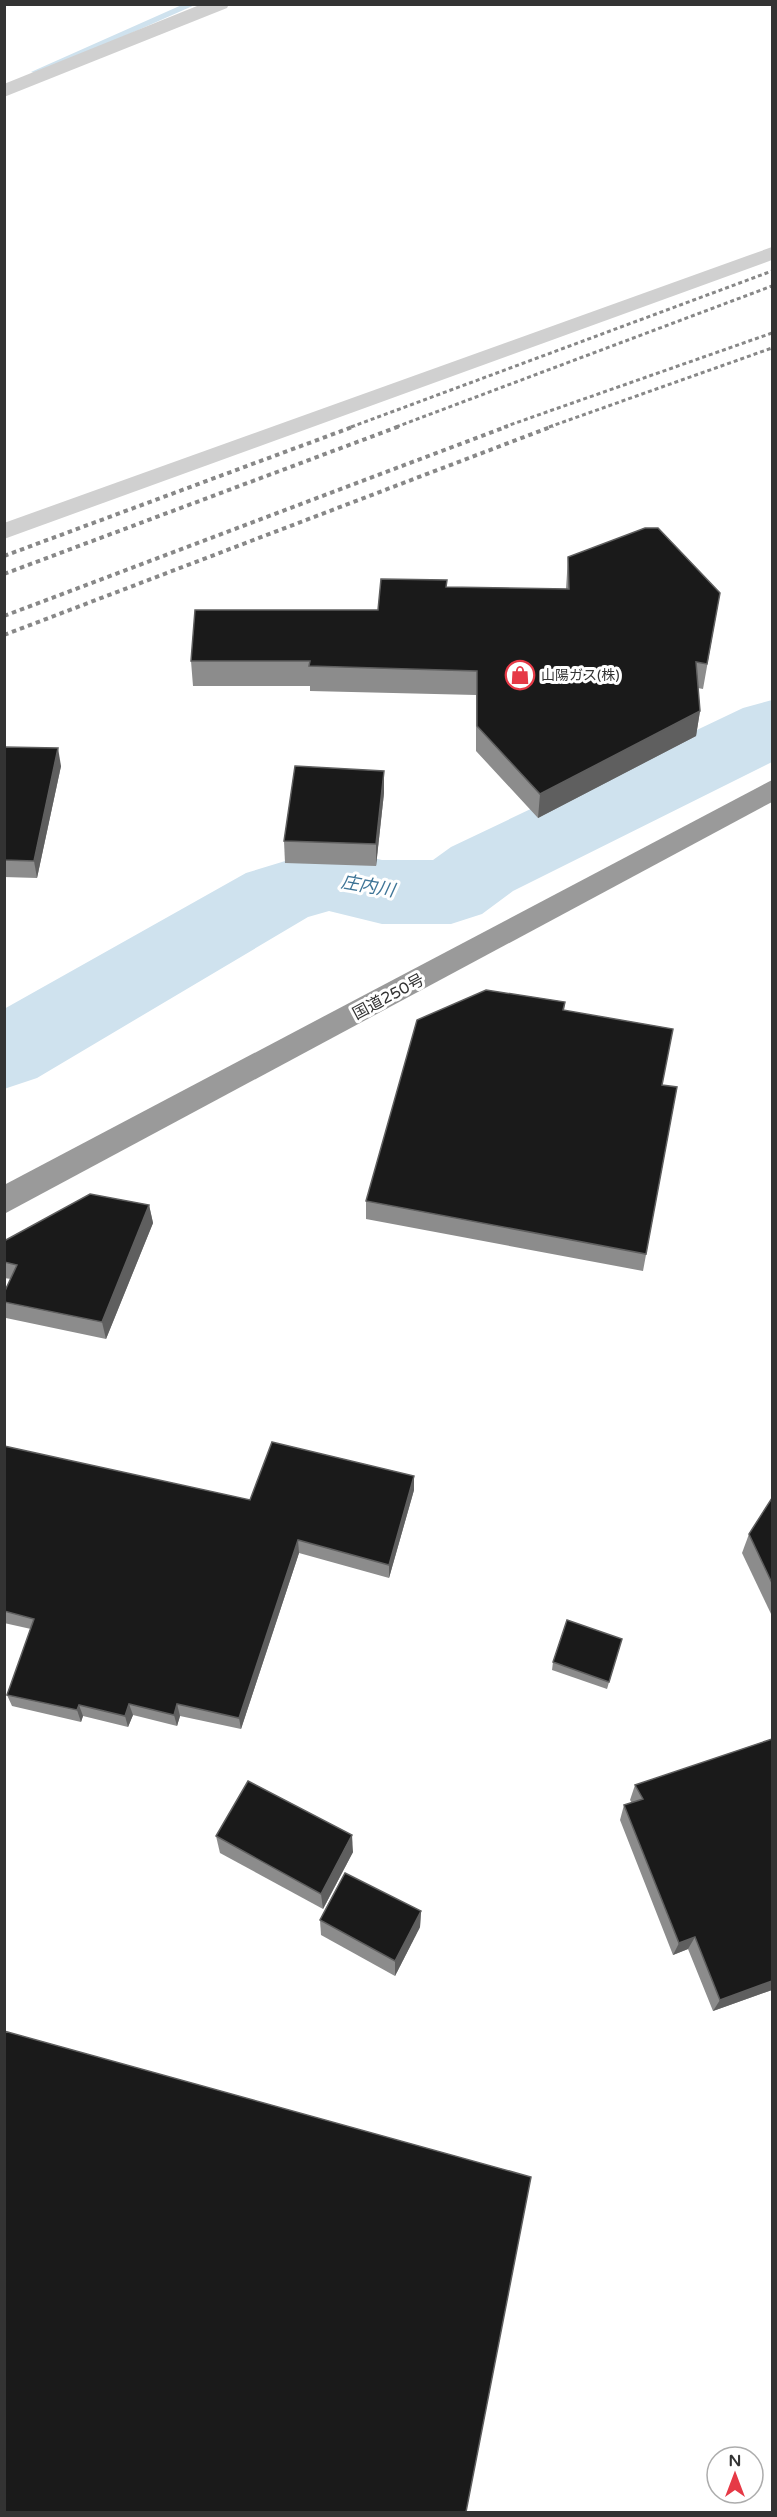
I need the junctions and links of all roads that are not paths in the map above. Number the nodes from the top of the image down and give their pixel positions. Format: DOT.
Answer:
graph roads {
  1 [pos="220,4"];
  2 [pos="4,91"];
  3 [pos="772,253"];
  4 [pos="4,532"];
  5 [pos="772,790"];
  6 [pos="4,1201"];
  1 -- 2 [label="street"];
  3 -- 4 [label="street"];
  5 -- 6 [label="highway, 国道250号"];
}
